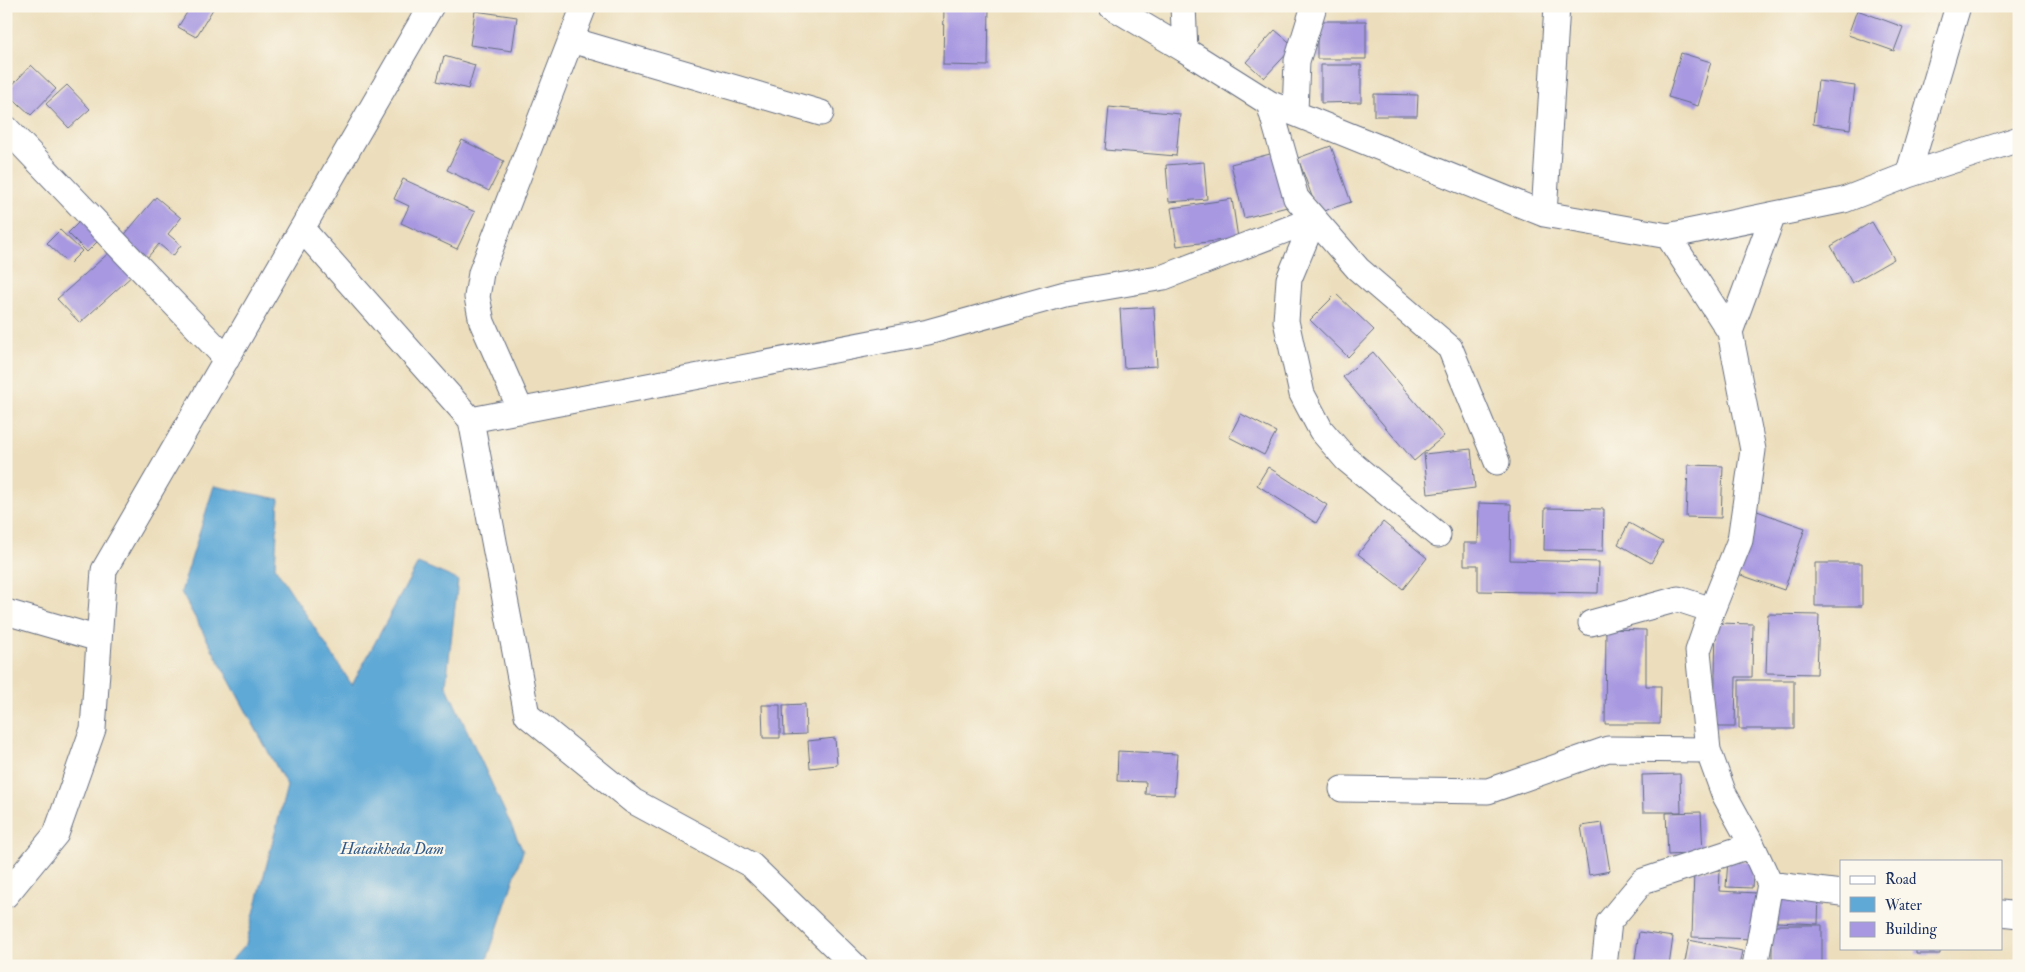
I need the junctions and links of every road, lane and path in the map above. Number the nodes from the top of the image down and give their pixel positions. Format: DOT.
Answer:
graph roads {
  1 [pos="431,6"];
  2 [pos="584,6"];
  3 [pos="1111,6"];
  4 [pos="1183,6"];
  5 [pos="1314,6"];
  6 [pos="1557,6"];
  7 [pos="1958,6"];
  8 [pos="571,40"];
  9 [pos="1185,50"];
  10 [pos="1269,102"];
  11 [pos="1295,112"];
  12 [pos="821,113"];
  13 [pos="6,128"];
  14 [pos="2019,139"];
  15 [pos="1908,176"];
  16 [pos="1544,214"];
  17 [pos="1773,215"];
  18 [pos="1314,219"];
  19 [pos="302,229"];
  20 [pos="1668,236"];
  21 [pos="1730,332"];
  22 [pos="227,359"];
  23 [pos="520,411"];
  24 [pos="471,420"];
  25 [pos="1497,462"];
  26 [pos="1438,534"];
  27 [pos="1712,610"];
  28 [pos="6,612"];
  29 [pos="1591,623"];
  30 [pos="99,639"];
  31 [pos="1708,750"];
  32 [pos="1342,789"];
  33 [pos="1752,845"];
  34 [pos="1770,884"];
  35 [pos="1840,893"];
  36 [pos="6,895"];
  37 [pos="2002,913"];
  38 [pos="2019,915"];
  39 [pos="855,966"];
  40 [pos="1604,966"];
  41 [pos="1755,966"];
  1 -- 19 [label="street"];
  2 -- 8 [label="street"];
  3 -- 9 [label="street"];
  4 -- 9 [label="street"];
  5 -- 11 [label="street"];
  6 -- 16 [label="street"];
  7 -- 15 [label="street"];
  8 -- 12 [label="street"];
  8 -- 23 [label="street"];
  9 -- 10 [label="street"];
  10 -- 11 [label="street"];
  10 -- 18 [label="street"];
  11 -- 16 [label="street"];
  13 -- 22 [label="street"];
  14 -- 15 [label="street"];
  15 -- 17 [label="street"];
  16 -- 20 [label="street"];
  17 -- 20 [label="street"];
  17 -- 21 [label="street"];
  18 -- 23 [label="street"];
  18 -- 25 [label="street"];
  18 -- 26 [label="street"];
  19 -- 22 [label="street"];
  19 -- 24 [label="street"];
  20 -- 21 [label="street"];
  21 -- 27 [label="street"];
  22 -- 30 [label="street"];
  23 -- 24 [label="street"];
  24 -- 39 [label="street"];
  27 -- 29 [label="street"];
  27 -- 31 [label="street"];
  28 -- 30 [label="street"];
  30 -- 36 [label="street"];
  31 -- 32 [label="street"];
  31 -- 33 [label="street"];
  33 -- 34 [label="street"];
  33 -- 40 [label="street"];
  34 -- 35 [label="street"];
  34 -- 41 [label="street"];
  37 -- 38 [label="street"];
}
